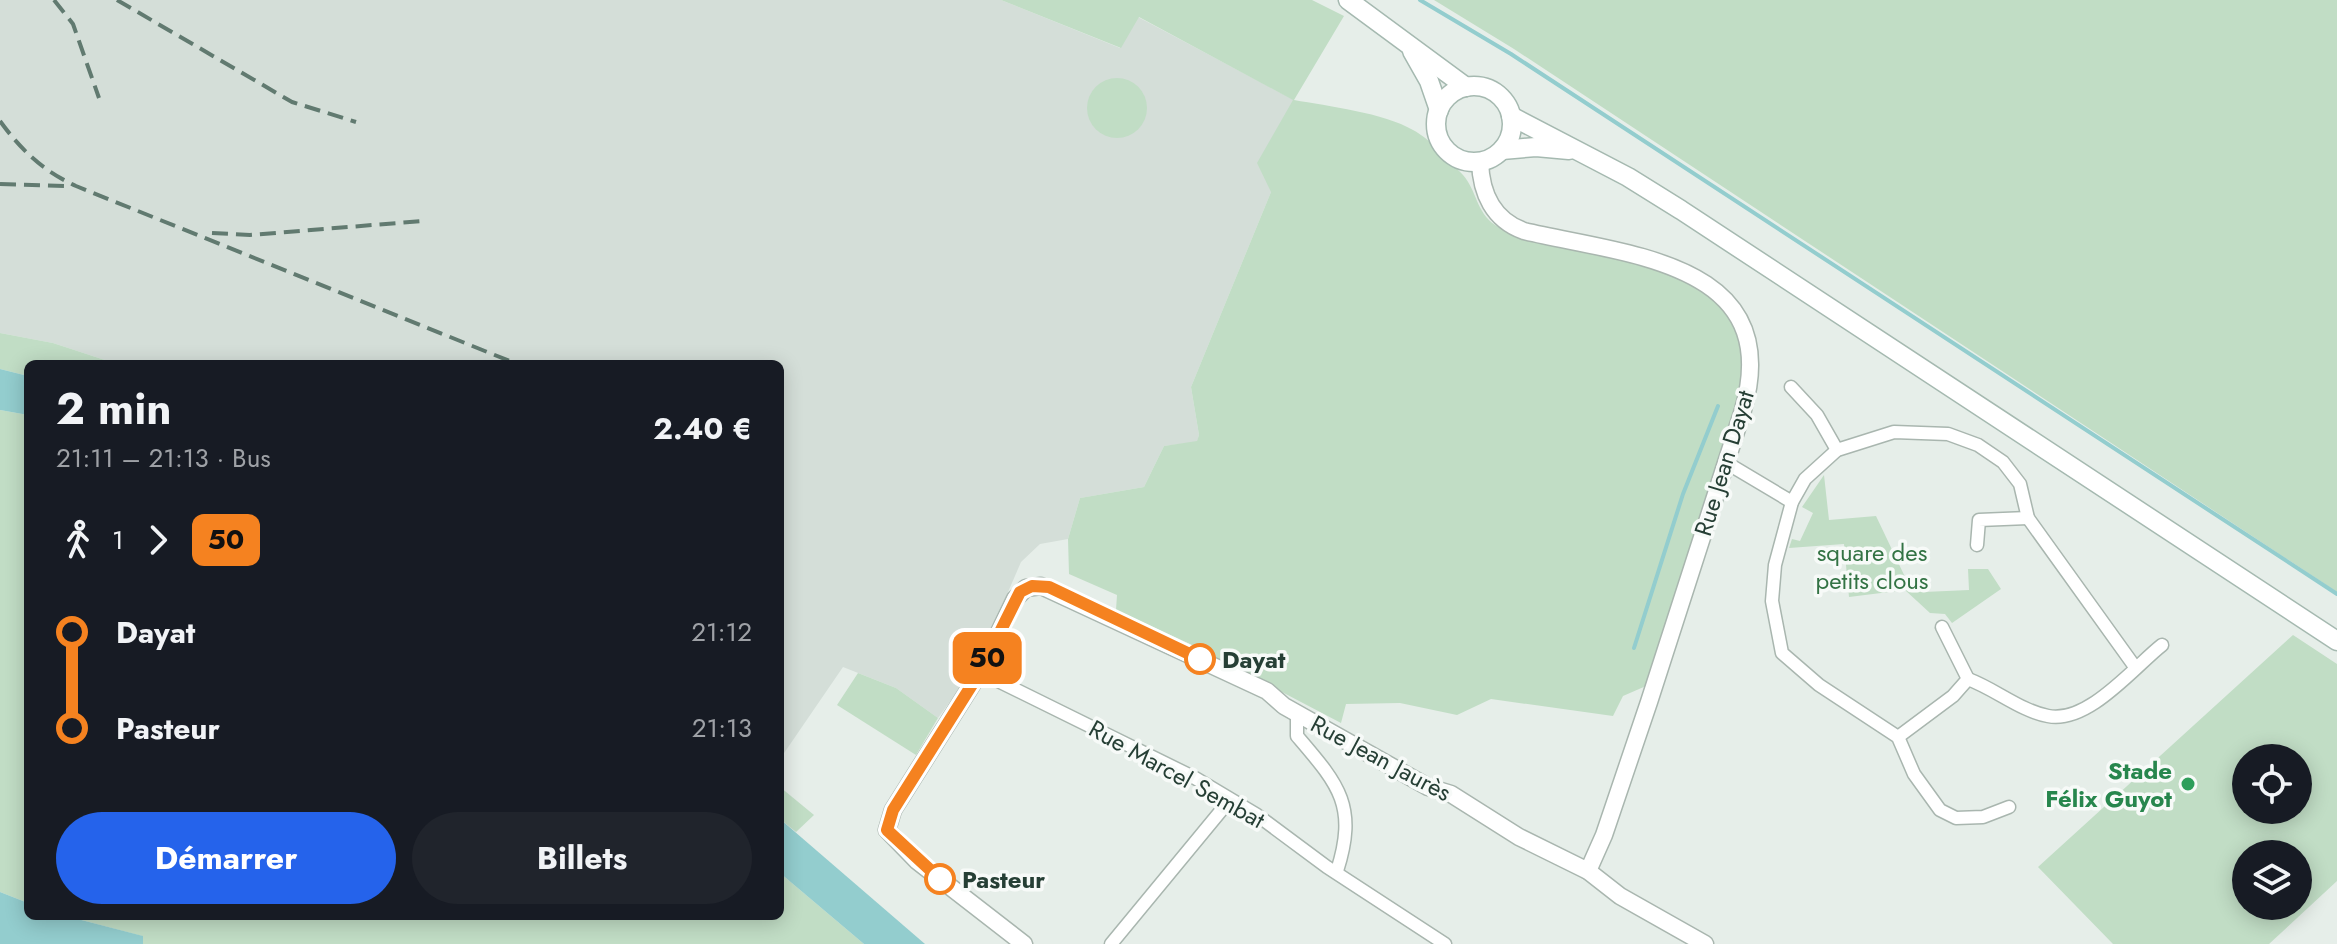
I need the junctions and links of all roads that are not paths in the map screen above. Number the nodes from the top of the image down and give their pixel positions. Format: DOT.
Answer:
graph roads {
  1 [pos="1348,0"];
  2 [pos="1411,49"];
  3 [pos="1466,87"];
  4 [pos="1439,110"];
  5 [pos="1511,116"];
  6 [pos="1502,150"];
  7 [pos="1572,150"];
  8 [pos="1480,162"];
  9 [pos="1791,387"];
  10 [pos="1837,450"];
  11 [pos="1725,462"];
  12 [pos="1792,502"];
  13 [pos="2028,518"];
  14 [pos="1977,545"];
  15 [pos="1942,627"];
  16 [pos="2337,641"];
  17 [pos="2162,645"];
  18 [pos="2135,667"];
  19 [pos="980,672"];
  20 [pos="1968,679"];
  21 [pos="1297,713"];
  22 [pos="1898,737"];
  23 [pos="1229,801"];
  24 [pos="2009,807"];
  25 [pos="1337,871"];
  26 [pos="1588,871"];
  27 [pos="1024,944"];
  28 [pos="1111,944"];
  29 [pos="1445,944"];
  30 [pos="1705,944"];
  1 -- 2 [label="main road"];
  2 -- 3 [label="main road"];
  2 -- 4 [label="main road"];
  3 -- 4 [label="main road"];
  3 -- 5 [label="main road"];
  4 -- 8 [label="main road"];
  5 -- 6 [label="main road"];
  5 -- 7 [label="main road"];
  6 -- 7 [label="main road"];
  6 -- 8 [label="main road"];
  7 -- 16 [label="main road"];
  8 -- 11 [label="street, Rue Jean Dayat"];
  9 -- 10 [label="street"];
  10 -- 12 [label="street"];
  10 -- 13 [label="street"];
  11 -- 12 [label="street"];
  11 -- 26 [label="street, Rue Jean Dayat"];
  12 -- 22 [label="street"];
  13 -- 14 [label="street"];
  13 -- 18 [label="street"];
  15 -- 20 [label="street"];
  17 -- 18 [label="street"];
  18 -- 20 [label="street"];
  19 -- 21 [label="street, Rue Jean Jaurès"];
  19 -- 23 [label="street, Rue Marcel Sembat"];
  19 -- 27 [label="street"];
  20 -- 22 [label="street"];
  21 -- 25 [label="street"];
  21 -- 26 [label="street, Rue Jean Jaurès"];
  22 -- 24 [label="street"];
  23 -- 25 [label="street, Rue Marcel Sembat"];
  23 -- 28 [label="street"];
  25 -- 29 [label="street, Rue Marcel Sembat"];
  26 -- 30 [label="street, Rue Jean Jaurès"];
}
